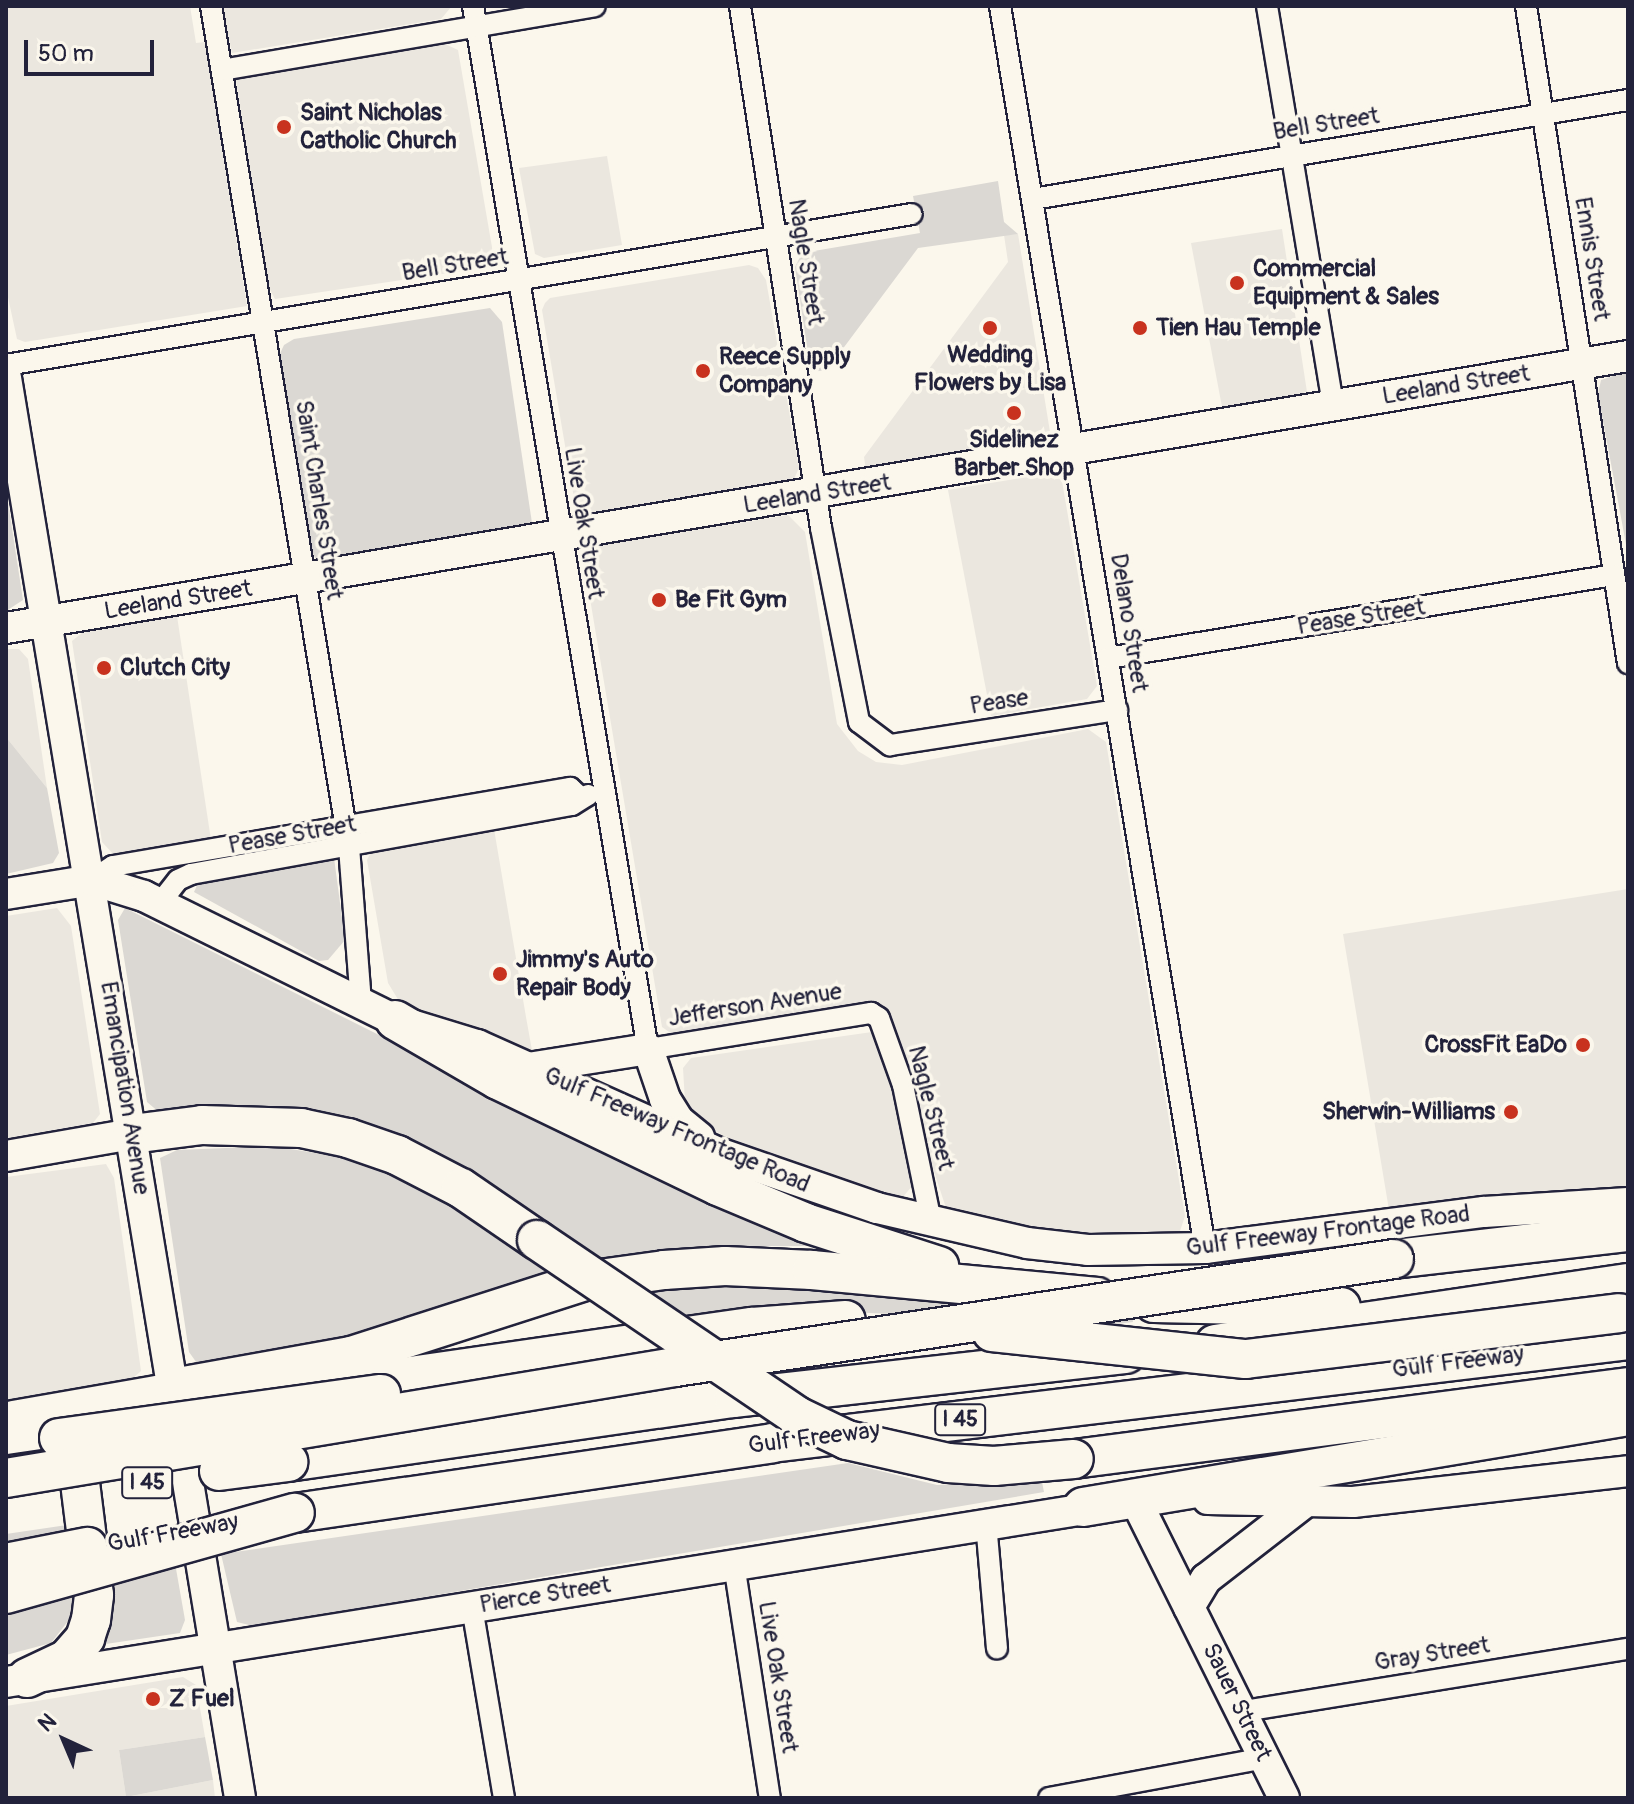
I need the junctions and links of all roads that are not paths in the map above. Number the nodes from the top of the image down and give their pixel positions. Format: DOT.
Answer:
graph roads {
  1 [pos="211,6"];
  2 [pos="595,6"];
  3 [pos="740,6"];
  4 [pos="1000,6"];
  5 [pos="1267,6"];
  6 [pos="1526,6"];
  7 [pos="474,16"];
  8 [pos="222,70"];
  9 [pos="1628,100"];
  10 [pos="1542,114"];
  11 [pos="1291,156"];
  12 [pos="1033,199"];
  13 [pos="912,214"];
  14 [pos="776,238"];
  15 [pos="518,280"];
  16 [pos="264,323"];
  17 [pos="1628,356"];
  18 [pos="1583,364"];
  19 [pos="6,365"];
  20 [pos="6,378"];
  21 [pos="1333,405"];
  22 [pos="1074,451"];
  23 [pos="816,494"];
  24 [pos="560,536"];
  25 [pos="1614,575"];
  26 [pos="305,580"];
  27 [pos="46,622"];
  28 [pos="6,628"];
  29 [pos="1108,658"];
  30 [pos="1628,663"];
  31 [pos="1117,710"];
  32 [pos="890,745"];
  33 [pos="602,793"];
  34 [pos="347,836"];
  35 [pos="92,880"];
  36 [pos="6,894"];
  37 [pos="160,903"];
  38 [pos="361,1004"];
  39 [pos="871,1013"];
  40 [pos="395,1020"];
  41 [pos="648,1049"];
  42 [pos="528,1068"];
  43 [pos="132,1134"];
  44 [pos="721,1154"];
  45 [pos="6,1156"];
  46 [pos="1628,1203"];
  47 [pos="931,1221"];
  48 [pos="1628,1232"];
  49 [pos="1205,1248"];
  50 [pos="1019,1289"];
  51 [pos="1447,1309"];
  52 [pos="1626,1312"];
  53 [pos="675,1367"];
  54 [pos="1628,1387"];
  55 [pos="175,1399"];
  56 [pos="1628,1416"];
  57 [pos="6,1417"];
  58 [pos="93,1422"];
  59 [pos="6,1435"];
  60 [pos="6,1447"];
  61 [pos="1628,1471"];
  62 [pos="6,1478"];
  63 [pos="1304,1503"];
  64 [pos="6,1504"];
  65 [pos="1138,1505"];
  66 [pos="1083,1507"];
  67 [pos="295,1513"];
  68 [pos="986,1523"];
  69 [pos="121,1541"];
  70 [pos="6,1563"];
  71 [pos="734,1564"];
  72 [pos="6,1572"];
  73 [pos="6,1594"];
  74 [pos="472,1607"];
  75 [pos="1189,1607"];
  76 [pos="997,1649"];
  77 [pos="1628,1649"];
  78 [pos="215,1650"];
  79 [pos="17,1680"];
  80 [pos="1244,1711"];
  81 [pos="1265,1758"];
  82 [pos="240,1798"];
  83 [pos="504,1798"];
  84 [pos="770,1798"];
  85 [pos="1049,1798"];
  86 [pos="1284,1798"];
  1 -- 8 [label="street, Saint Charles Street"];
  2 -- 7 [label="street"];
  3 -- 14 [label="street, Nagle Street"];
  4 -- 12 [label="street, Delano Street"];
  5 -- 11 [label="street"];
  6 -- 10 [label="street, Ennis Street"];
  7 -- 8 [label="street"];
  7 -- 15 [label="street, Live Oak Street"];
  8 -- 16 [label="street, Saint Charles Street"];
  9 -- 10 [label="street, Bell Street"];
  10 -- 11 [label="street, Bell Street"];
  10 -- 18 [label="street, Ennis Street"];
  11 -- 12 [label="street, Bell Street"];
  11 -- 21 [label="street"];
  12 -- 22 [label="street, Delano Street"];
  13 -- 14 [label="street, Bell Street"];
  14 -- 15 [label="street, Bell Street"];
  14 -- 23 [label="street, Nagle Street"];
  15 -- 16 [label="street, Bell Street"];
  15 -- 24 [label="street, Live Oak Street"];
  16 -- 19 [label="street, Bell Street"];
  16 -- 26 [label="street, Saint Charles Street"];
  17 -- 18 [label="main road, Leeland Street"];
  18 -- 21 [label="main road, Leeland Street"];
  18 -- 25 [label="street, Ennis Street"];
  20 -- 27 [label="main road, Emancipation Avenue"];
  21 -- 22 [label="main road, Leeland Street"];
  22 -- 23 [label="main road, Leeland Street"];
  22 -- 29 [label="street, Delano Street"];
  23 -- 24 [label="main road, Leeland Street"];
  23 -- 32 [label="street, Nagle Street"];
  24 -- 26 [label="main road, Leeland Street"];
  24 -- 33 [label="street, Live Oak Street"];
  25 -- 29 [label="street, Pease Street"];
  25 -- 30 [label="street, Ennis Street"];
  26 -- 27 [label="main road, Leeland Street"];
  26 -- 34 [label="street, Saint Charles Street"];
  27 -- 28 [label="main road, Leeland Street"];
  27 -- 35 [label="main road, Emancipation Avenue"];
  29 -- 31 [label="street, Delano Street"];
  31 -- 32 [label="street, Pease"];
  31 -- 49 [label="street, Delano Street"];
  33 -- 34 [label="street, Pease Street"];
  33 -- 41 [label="street, Live Oak Street"];
  34 -- 35 [label="street, Pease Street"];
  34 -- 37 [label="street, Pease Street"];
  34 -- 38 [label="street, Saint Charles Street"];
  35 -- 36 [label="main road, Pease Street"];
  35 -- 37 [label="main road, Gulf Freeway Frontage Road"];
  35 -- 43 [label="main road, Emancipation Avenue"];
  37 -- 38 [label="main road, Gulf Freeway Frontage Road"];
  38 -- 40 [label="main road, Gulf Freeway Frontage Road"];
  39 -- 41 [label="street, Jefferson Avenue"];
  39 -- 47 [label="street, Nagle Street"];
  40 -- 42 [label="main road, Gulf Freeway Frontage Road"];
  40 -- 50 [label="highway"];
  41 -- 42 [label="main road"];
  41 -- 44 [label="main road"];
  42 -- 44 [label="main road, Gulf Freeway Frontage Road"];
  43 -- 45 [label="main road"];
  43 -- 54 [label="highway, bridge"];
  43 -- 55 [label="main road, Emancipation Avenue"];
  44 -- 47 [label="main road, Gulf Freeway Frontage Road"];
  46 -- 49 [label="main road, Gulf Freeway Frontage Road"];
  47 -- 49 [label="main road, Gulf Freeway Frontage Road"];
  48 -- 53 [label="highway, bridge"];
  50 -- 51 [label="highway"];
  50 -- 55 [label="highway"];
  51 -- 52 [label="highway, Gulf Freeway / I 45"];
  51 -- 64 [label="highway, Gulf Freeway / I 45, bridge"];
  52 -- 55 [label="highway, Gulf Freeway, bridge"];
  52 -- 67 [label="highway, Gulf Freeway / I 45"];
  53 -- 60 [label="highway, bridge"];
  53 -- 62 [label="highway, bridge"];
  55 -- 57 [label="main road"];
  55 -- 58 [label="highway"];
  55 -- 78 [label="main road, Emancipation Avenue"];
  56 -- 66 [label="highway"];
  58 -- 59 [label="highway"];
  58 -- 79 [label="highway"];
  61 -- 63 [label="main road"];
  63 -- 65 [label="main road"];
  63 -- 75 [label="main road"];
  65 -- 66 [label="main road"];
  65 -- 75 [label="main road, Sauer Street"];
  66 -- 68 [label="main road, Pierce Street"];
  67 -- 69 [label="highway, Gulf Freeway / I 45, bridge"];
  67 -- 73 [label="highway, bridge"];
  68 -- 71 [label="main road, Pierce Street"];
  68 -- 76 [label="street"];
  69 -- 70 [label="highway, bridge"];
  69 -- 72 [label="highway, Gulf Freeway / I 45, bridge"];
  71 -- 74 [label="main road, Pierce Street"];
  71 -- 84 [label="street, Live Oak Street"];
  74 -- 78 [label="main road, Pierce Street"];
  74 -- 83 [label="street"];
  75 -- 80 [label="main road, Sauer Street"];
  77 -- 80 [label="street, Gray Street"];
  78 -- 79 [label="main road, Pierce Street"];
  78 -- 82 [label="main road, Emancipation Avenue"];
  80 -- 81 [label="main road, Sauer Street"];
  81 -- 85 [label="street"];
  81 -- 86 [label="main road, Sauer Street"];
}
